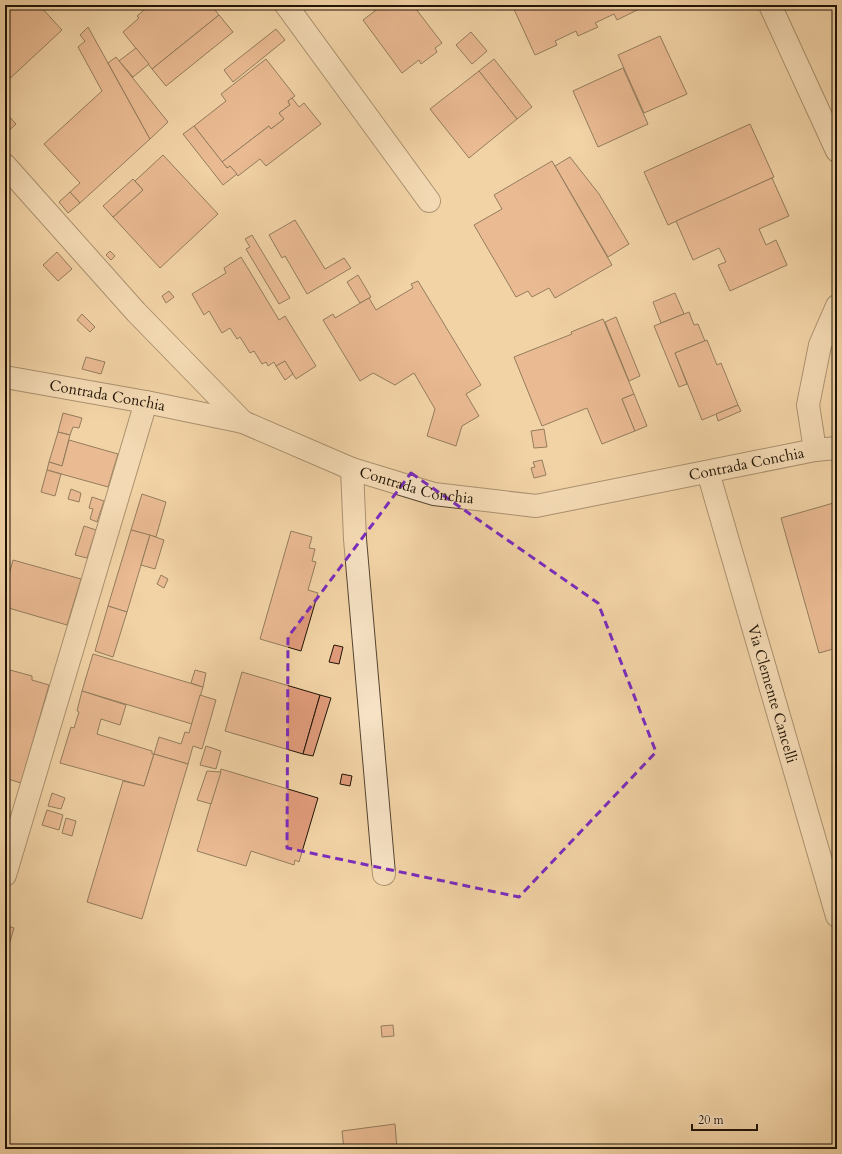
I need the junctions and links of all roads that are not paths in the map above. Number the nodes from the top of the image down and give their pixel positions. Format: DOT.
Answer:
graph roads {
  1 [pos="286,5"];
  2 [pos="770,5"];
  3 [pos="837,151"];
  4 [pos="5,165"];
  5 [pos="429,202"];
  6 [pos="837,306"];
  7 [pos="5,377"];
  8 [pos="146,402"];
  9 [pos="244,422"];
  10 [pos="837,448"];
  11 [pos="815,450"];
  12 [pos="352,469"];
  13 [pos="708,472"];
  14 [pos="384,874"];
  15 [pos="5,875"];
  16 [pos="837,916"];
  1 -- 5 [label="street"];
  2 -- 3 [label="street"];
  4 -- 9 [label="street"];
  6 -- 11 [label="street"];
  7 -- 8 [label="street, Contrada Conchia"];
  8 -- 9 [label="street, Contrada Conchia"];
  8 -- 15 [label="street"];
  9 -- 12 [label="street, Contrada Conchia"];
  10 -- 11 [label="street, Contrada Conchia"];
  11 -- 13 [label="street, Contrada Conchia"];
  12 -- 13 [label="street, Contrada Conchia"];
  12 -- 14 [label="street"];
  13 -- 16 [label="street, Via Clemente Cancelli"];
}
